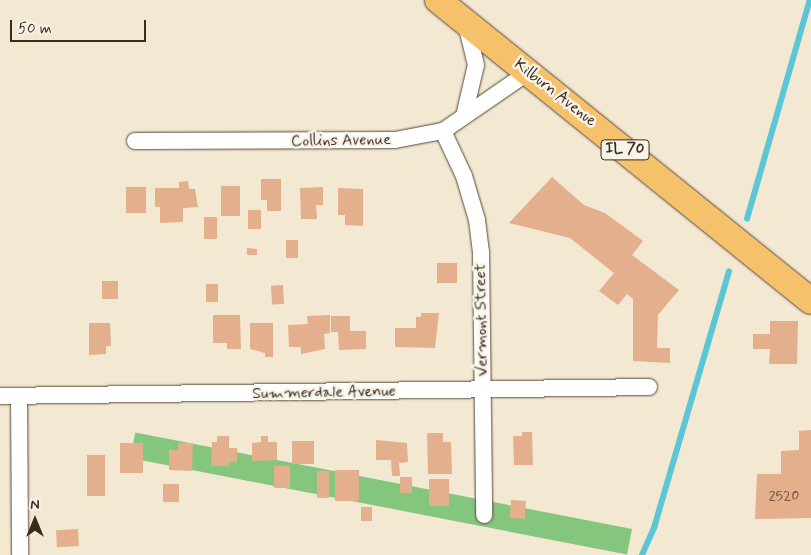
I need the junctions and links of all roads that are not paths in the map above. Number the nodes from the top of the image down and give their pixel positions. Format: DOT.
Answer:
graph roads {
  1 [pos="438,0"];
  2 [pos="465,22"];
  3 [pos="527,72"];
  4 [pos="464,116"];
  5 [pos="443,131"];
  6 [pos="135,142"];
  7 [pos="811,301"];
  8 [pos="648,387"];
  9 [pos="483,392"];
  10 [pos="0,396"];
  11 [pos="20,396"];
  12 [pos="484,516"];
  13 [pos="20,555"];
  1 -- 2 [label="main road, Kilburn Avenue / IL 70"];
  2 -- 3 [label="main road, Kilburn Avenue / IL 70"];
  2 -- 4 [label="street"];
  3 -- 4 [label="street, Collins Avenue"];
  3 -- 7 [label="main road, Kilburn Avenue / IL 70"];
  4 -- 5 [label="street, Collins Avenue"];
  5 -- 6 [label="street, Collins Avenue"];
  5 -- 9 [label="street, Vermont Street"];
  8 -- 9 [label="street, Summerdale Avenue"];
  9 -- 11 [label="street, Summerdale Avenue"];
  9 -- 12 [label="street, Vermont Street"];
  10 -- 11 [label="street, Summerdale Avenue"];
  11 -- 13 [label="street"];
}
